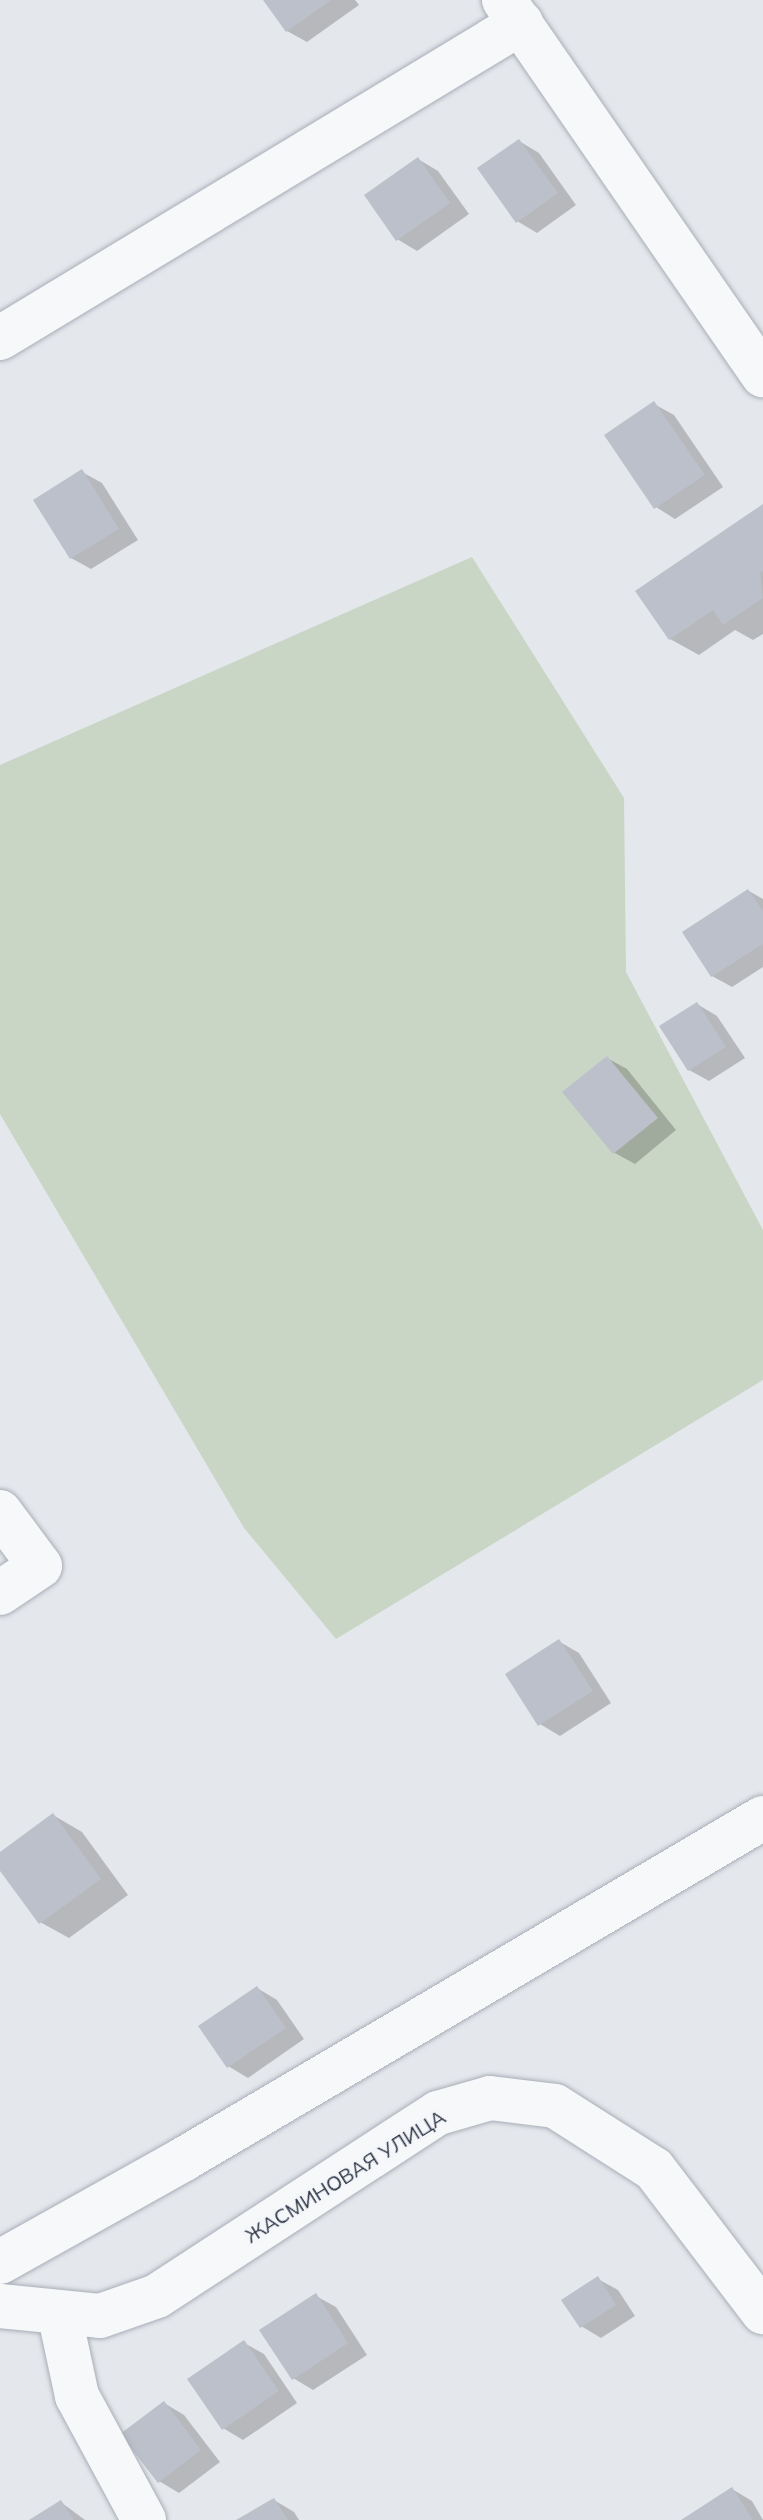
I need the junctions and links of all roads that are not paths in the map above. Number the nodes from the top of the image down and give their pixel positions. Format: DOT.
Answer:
graph roads {
  1 [pos="513,12"];
  2 [pos="0,338"];
  3 [pos="758,359"];
  4 [pos="0,1512"];
  5 [pos="0,1593"];
  6 [pos="746,1829"];
  7 [pos="0,2262"];
  8 [pos="0,2306"];
  9 [pos="59,2312"];
  10 [pos="763,2312"];
  11 [pos="144,2520"];
  1 -- 2 [label="street"];
  1 -- 3 [label="street"];
  4 -- 5 [label="street"];
  6 -- 7 [label="street"];
  8 -- 9 [label="street, ЖАСМИНОВАЯ УЛИЦА"];
  9 -- 10 [label="street, ЖАСМИНОВАЯ УЛИЦА"];
  9 -- 11 [label="street"];
}
